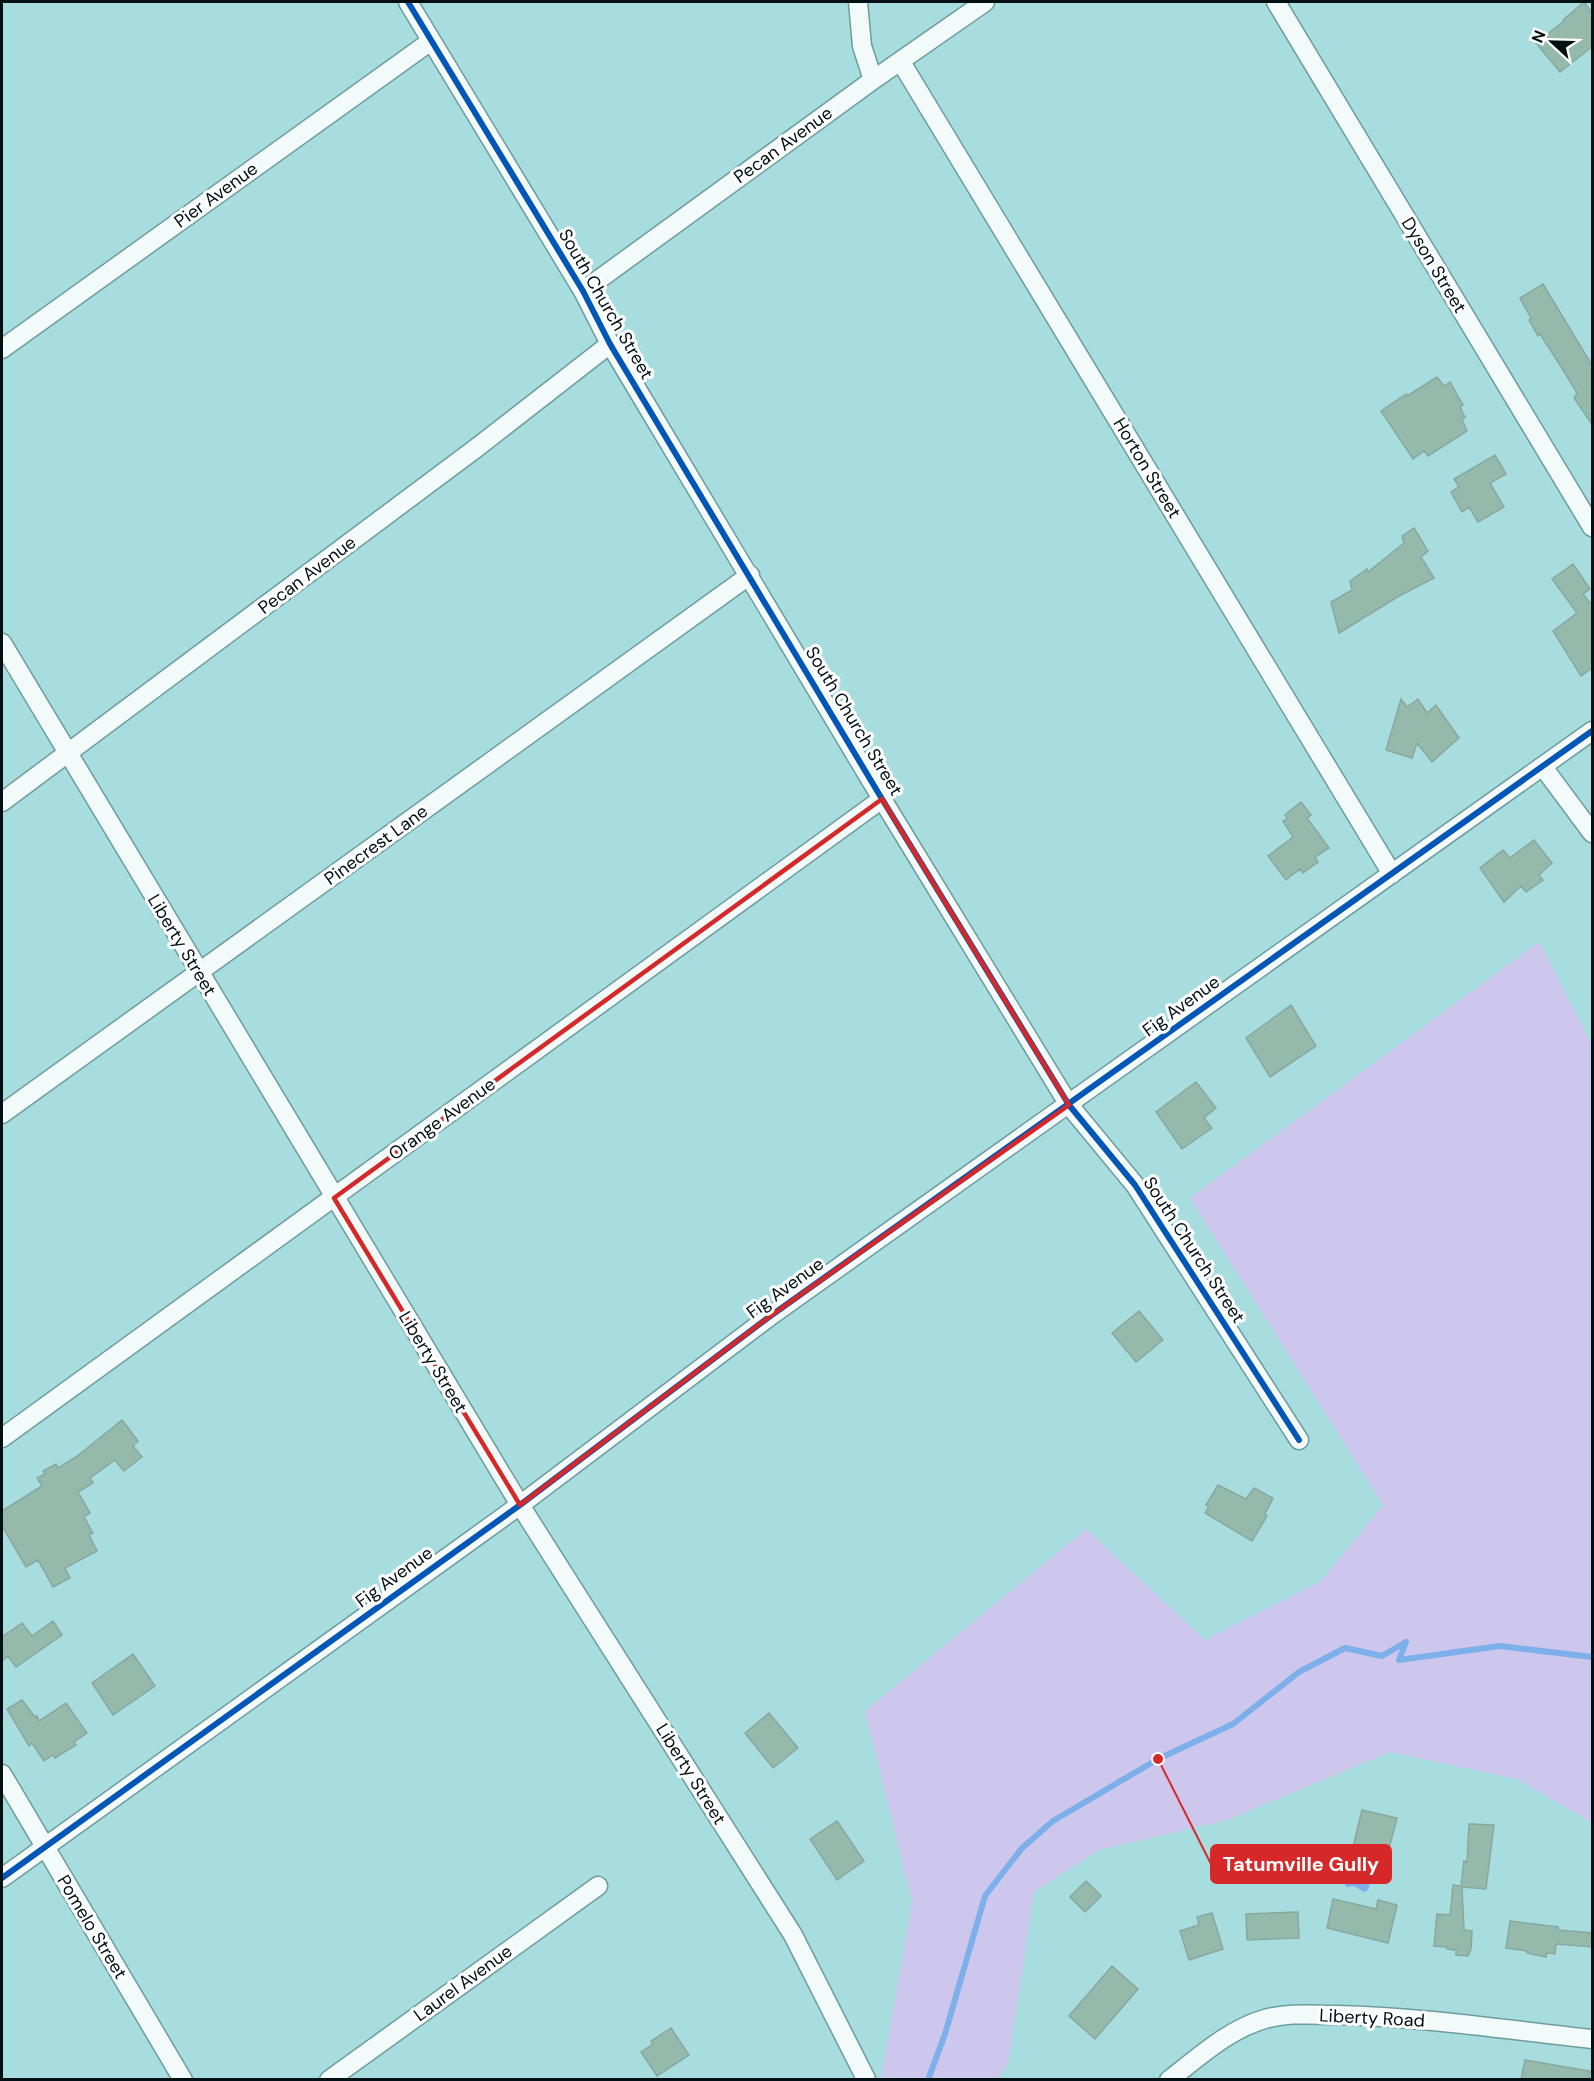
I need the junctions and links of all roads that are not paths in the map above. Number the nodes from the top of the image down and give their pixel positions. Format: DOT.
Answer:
graph roads {
  1 [pos="408,2"];
  2 [pos="858,2"];
  3 [pos="985,2"];
  4 [pos="1276,2"];
  5 [pos="431,41"];
  6 [pos="902,62"];
  7 [pos="873,80"];
  8 [pos="583,291"];
  9 [pos="610,344"];
  10 [pos="2,349"];
  11 [pos="1593,527"];
  12 [pos="750,575"];
  13 [pos="2,643"];
  14 [pos="1593,731"];
  15 [pos="67,755"];
  16 [pos="1543,766"];
  17 [pos="882,799"];
  18 [pos="2,802"];
  19 [pos="1593,833"];
  20 [pos="1392,874"];
  21 [pos="199,972"];
  22 [pos="1069,1105"];
  23 [pos="2,1114"];
  24 [pos="334,1198"];
  25 [pos="2,1438"];
  26 [pos="1299,1440"];
  27 [pos="519,1505"];
  28 [pos="2,1774"];
  29 [pos="45,1847"];
  30 [pos="2,1878"];
  31 [pos="598,1886"];
  32 [pos="1593,2039"];
  33 [pos="183,2079"];
  34 [pos="329,2079"];
  35 [pos="866,2079"];
  36 [pos="1169,2079"];
  1 -- 5 [label="street, South Church Street"];
  2 -- 7 [label="street"];
  3 -- 6 [label="street, Pecan Avenue"];
  4 -- 11 [label="street, Dyson Street"];
  5 -- 8 [label="street, South Church Street"];
  5 -- 10 [label="street, Pier Avenue"];
  6 -- 7 [label="street, Pecan Avenue"];
  6 -- 20 [label="street, Horton Street"];
  7 -- 8 [label="street, Pecan Avenue"];
  8 -- 9 [label="street, South Church Street"];
  9 -- 12 [label="street, South Church Street"];
  9 -- 15 [label="street, Pecan Avenue"];
  12 -- 17 [label="street, South Church Street"];
  12 -- 21 [label="street, Pinecrest Lane"];
  13 -- 15 [label="street, Liberty Street"];
  14 -- 16 [label="street, Fig Avenue"];
  15 -- 18 [label="street, Pecan Avenue"];
  15 -- 21 [label="street, Liberty Street"];
  16 -- 19 [label="street"];
  16 -- 20 [label="street, Fig Avenue"];
  17 -- 22 [label="street, South Church Street"];
  17 -- 24 [label="street, Orange Avenue"];
  20 -- 22 [label="street, Fig Avenue"];
  21 -- 23 [label="street, Pinecrest Lane"];
  21 -- 24 [label="street, Liberty Street"];
  22 -- 26 [label="street, South Church Street"];
  22 -- 27 [label="street, Fig Avenue"];
  24 -- 25 [label="street, Orange Avenue"];
  24 -- 27 [label="street, Liberty Street"];
  27 -- 29 [label="street, Fig Avenue"];
  27 -- 35 [label="street, Liberty Street"];
  28 -- 29 [label="street, Pomelo Street"];
  29 -- 30 [label="street, Fig Avenue"];
  29 -- 33 [label="street, Pomelo Street"];
  31 -- 34 [label="street, Laurel Avenue"];
  32 -- 36 [label="street, Liberty Road"];
}
